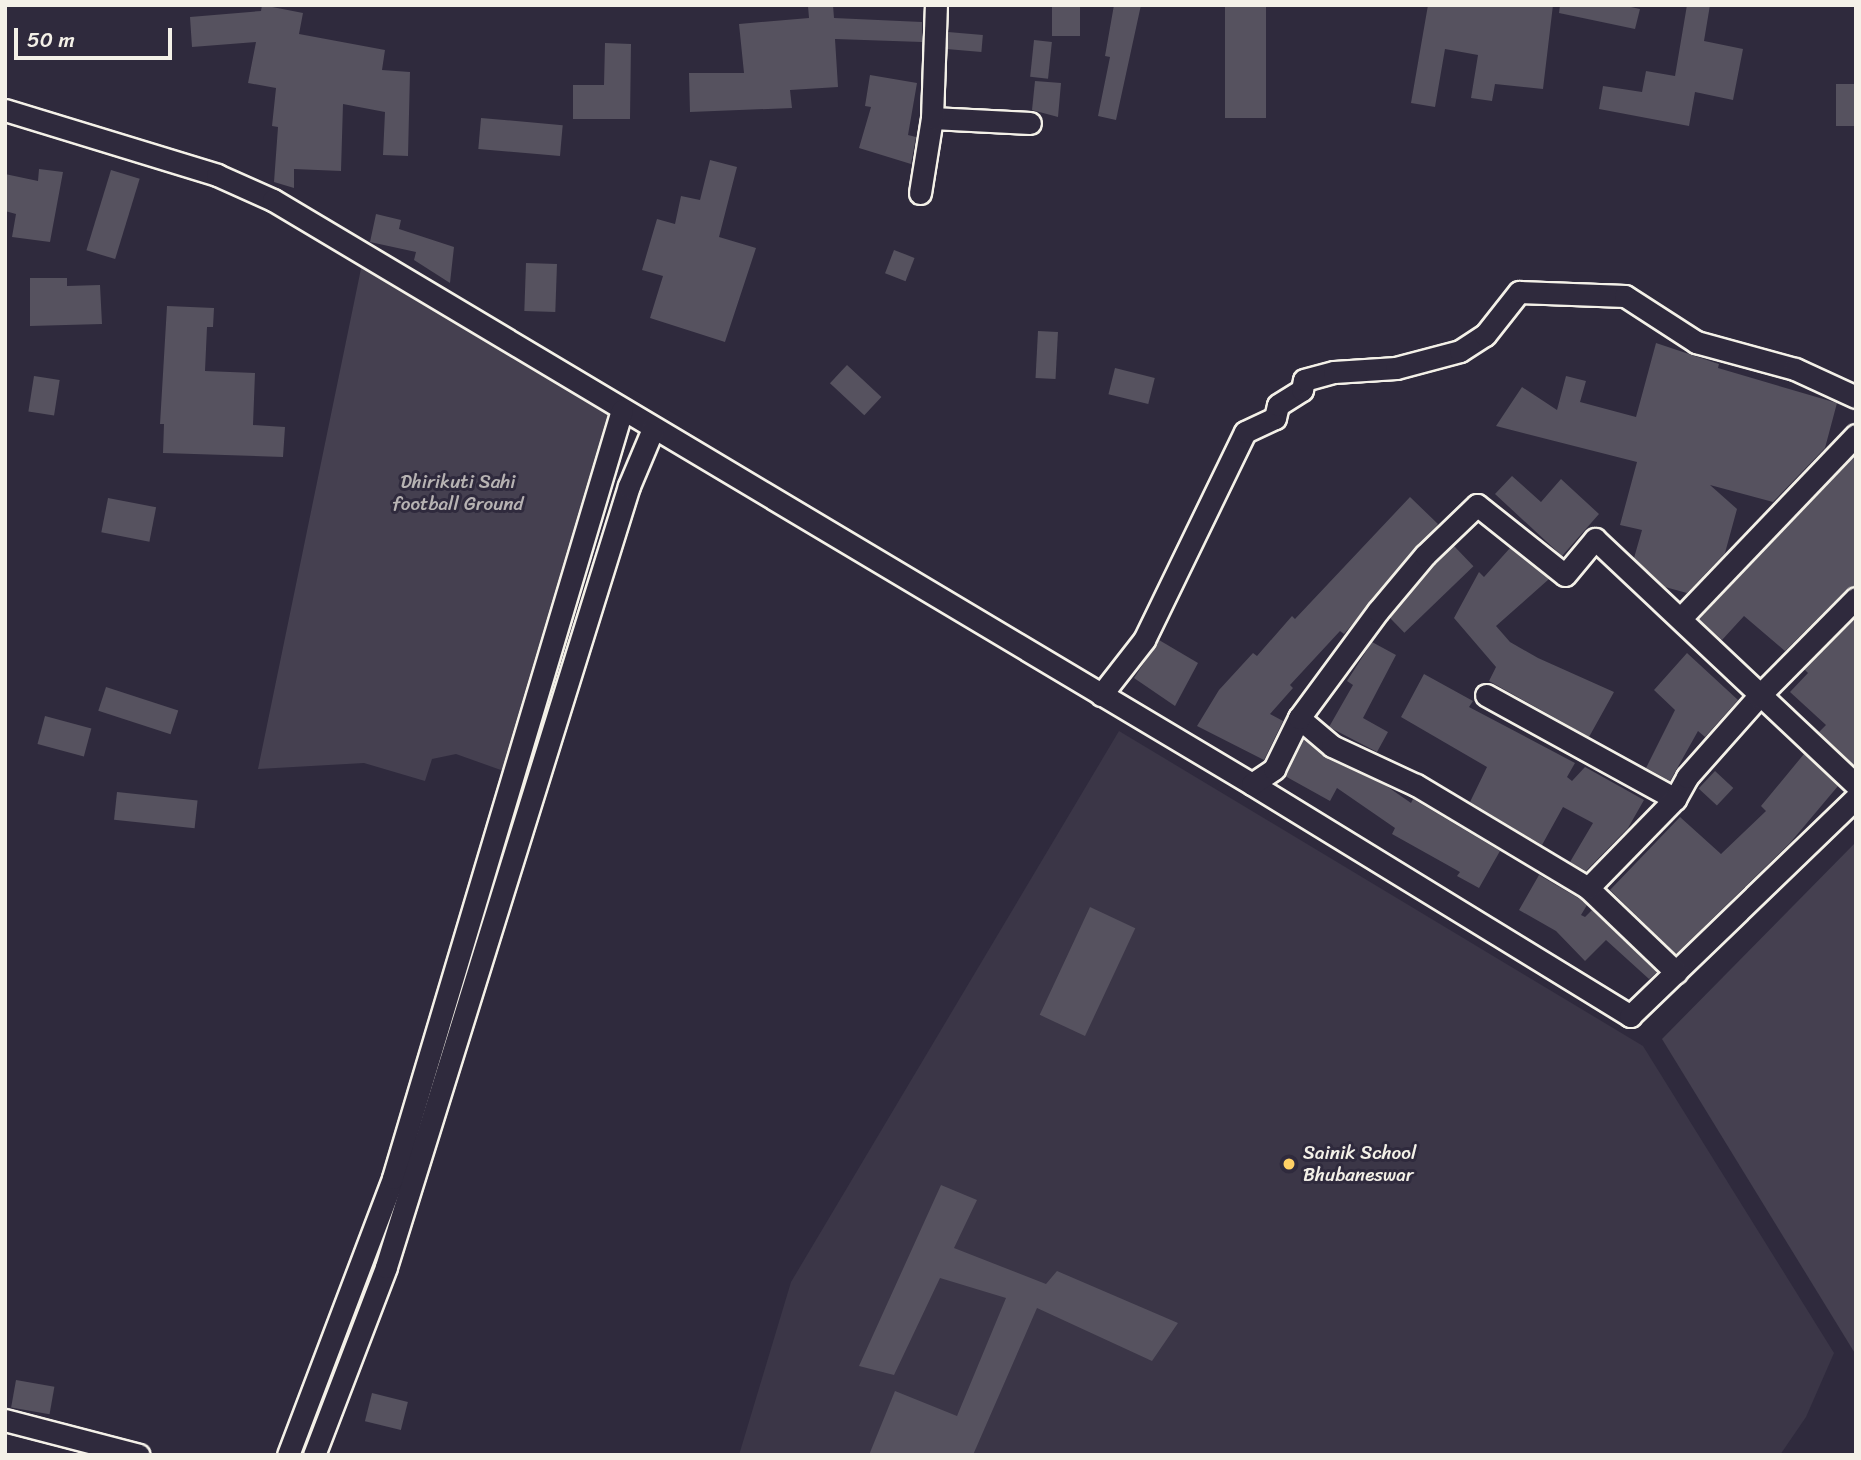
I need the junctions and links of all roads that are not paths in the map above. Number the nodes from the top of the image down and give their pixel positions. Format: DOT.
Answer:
graph roads {
  1 [pos="936,5"];
  2 [pos="5,110"];
  3 [pos="932,118"];
  4 [pos="1030,123"];
  5 [pos="920,193"];
  6 [pos="1856,397"];
  7 [pos="622,410"];
  8 [pos="653,429"];
  9 [pos="1856,435"];
  10 [pos="1856,598"];
  11 [pos="1681,618"];
  12 [pos="1101,695"];
  13 [pos="1486,695"];
  14 [pos="1758,697"];
  15 [pos="1299,718"];
  16 [pos="1252,784"];
  17 [pos="1856,785"];
  18 [pos="1856,797"];
  19 [pos="1675,799"];
  20 [pos="1588,888"];
  21 [pos="1676,972"];
  22 [pos="5,1420"];
  23 [pos="139,1455"];
  24 [pos="288,1455"];
  25 [pos="314,1455"];
  1 -- 3 [label="street"];
  2 -- 7 [label="street"];
  3 -- 4 [label="street"];
  3 -- 5 [label="street"];
  6 -- 12 [label="street"];
  7 -- 8 [label="street"];
  7 -- 24 [label="street"];
  8 -- 12 [label="street"];
  8 -- 25 [label="street"];
  9 -- 11 [label="street"];
  10 -- 14 [label="street"];
  11 -- 14 [label="street"];
  11 -- 15 [label="street"];
  12 -- 16 [label="street"];
  13 -- 19 [label="street"];
  14 -- 17 [label="street"];
  14 -- 19 [label="street"];
  15 -- 16 [label="street"];
  15 -- 20 [label="street"];
  16 -- 21 [label="street"];
  18 -- 21 [label="street"];
  19 -- 20 [label="street"];
  20 -- 21 [label="street"];
  22 -- 23 [label="street"];
}
